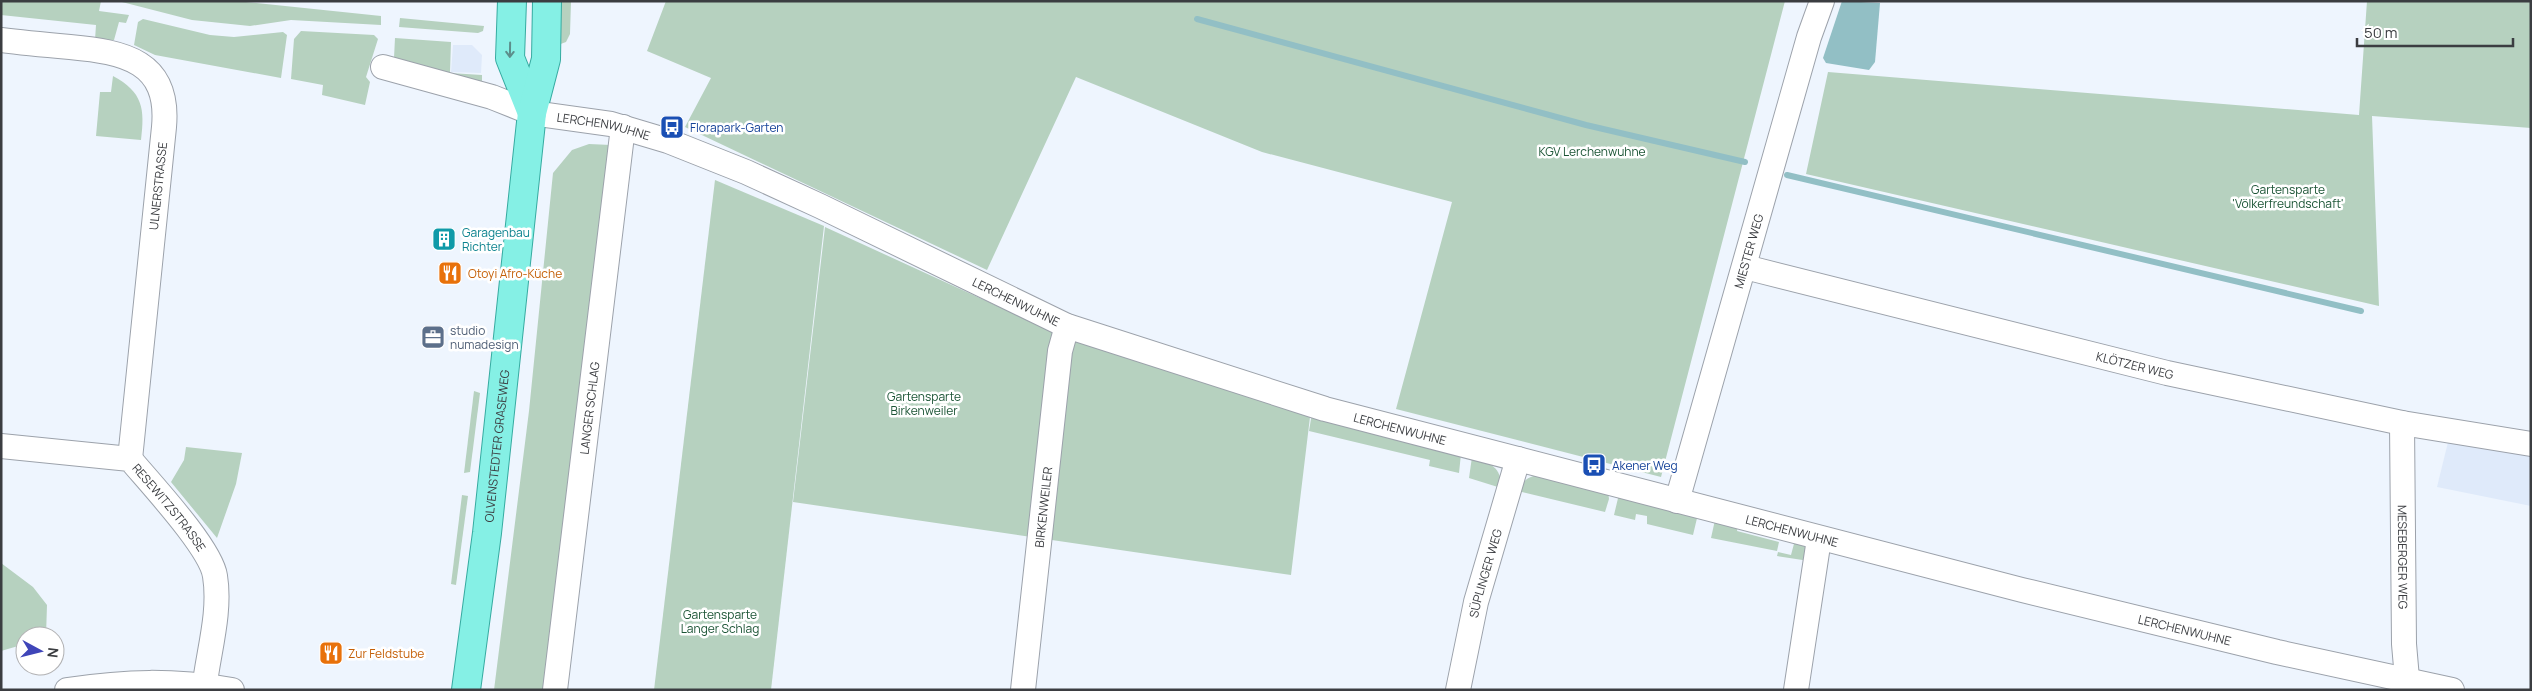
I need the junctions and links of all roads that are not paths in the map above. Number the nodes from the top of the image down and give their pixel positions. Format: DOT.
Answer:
graph roads {
  1 [pos="512,1"];
  2 [pos="547,1"];
  3 [pos="1822,1"];
  4 [pos="1,40"];
  5 [pos="382,67"];
  6 [pos="532,113"];
  7 [pos="623,127"];
  8 [pos="1745,267"];
  9 [pos="1067,326"];
  10 [pos="2402,423"];
  11 [pos="2531,444"];
  12 [pos="1,446"];
  13 [pos="130,459"];
  14 [pos="1518,459"];
  15 [pos="1677,501"];
  16 [pos="1820,539"];
  17 [pos="2408,685"];
  18 [pos="204,688"];
  19 [pos="67,690"];
  20 [pos="232,690"];
  21 [pos="466,690"];
  22 [pos="555,690"];
  23 [pos="1023,690"];
  24 [pos="1458,690"];
  25 [pos="1796,690"];
  26 [pos="2452,690"];
  1 -- 6 [label="main road, OLVENSTEDTER GRASEWEG, one-way"];
  2 -- 6 [label="main road, OLVENSTEDTER GRASEWEG"];
  3 -- 8 [label="street, MIESTER WEG"];
  4 -- 13 [label="street, ULNERSTRASSE"];
  5 -- 6 [label="street, LERCHENWUHNE"];
  6 -- 7 [label="street, LERCHENWUHNE"];
  6 -- 21 [label="main road, OLVENSTEDTER GRASEWEG"];
  7 -- 9 [label="street, LERCHENWUHNE"];
  7 -- 22 [label="street, LANGER SCHLAG"];
  8 -- 10 [label="street, KLÖTZER WEG"];
  8 -- 15 [label="street, MIESTER WEG"];
  9 -- 14 [label="street, LERCHENWUHNE"];
  9 -- 23 [label="street, BIRKENWEILER"];
  10 -- 11 [label="street, KLÖTZER WEG"];
  10 -- 17 [label="street, MESEBERGER WEG"];
  12 -- 13 [label="street, RESEWITZSTRASSE"];
  13 -- 18 [label="street, RESEWITZSTRASSE"];
  14 -- 15 [label="street, LERCHENWUHNE"];
  14 -- 24 [label="street, SÜPLINGER WEG"];
  15 -- 16 [label="street, LERCHENWUHNE"];
  16 -- 17 [label="street, LERCHENWUHNE"];
  16 -- 25 [label="street"];
  17 -- 26 [label="street, LERCHENWUHNE"];
  18 -- 19 [label="street"];
  18 -- 20 [label="street"];
}
